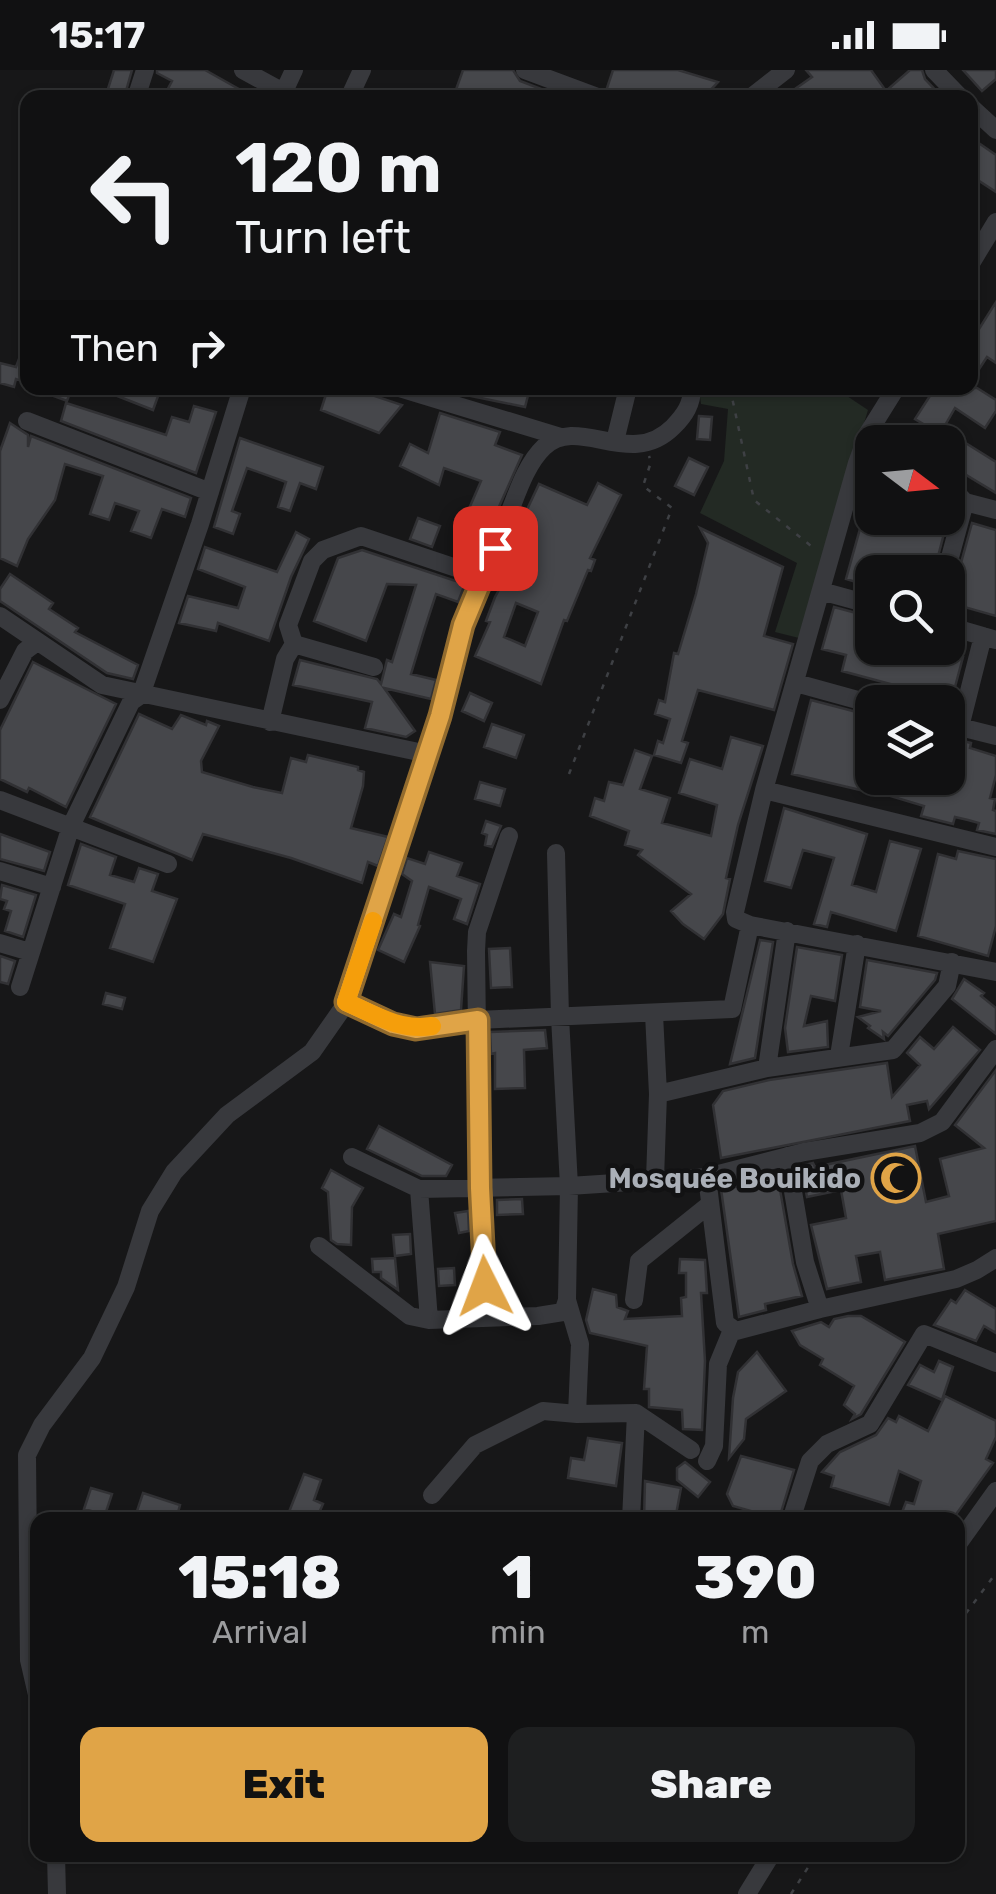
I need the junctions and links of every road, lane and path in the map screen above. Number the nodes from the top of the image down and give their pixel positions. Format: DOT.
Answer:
graph roads {
  1 [pos="243,70"];
  2 [pos="526,70"];
  3 [pos="786,70"];
  4 [pos="934,70"];
  5 [pos="276,90"];
  6 [pos="579,90"];
  7 [pos="760,90"];
  8 [pos="953,90"];
  9 [pos="996,222"];
  10 [pos="978,245"];
  11 [pos="240,395"];
  12 [pos="422,395"];
  13 [pos="626,395"];
  14 [pos="692,395"];
  15 [pos="732,395"];
  16 [pos="892,395"];
  17 [pos="28,421"];
  18 [pos="873,425"];
  19 [pos="561,437"];
  20 [pos="615,441"];
  21 [pos="646,446"];
  22 [pos="855,476"];
  23 [pos="210,492"];
  24 [pos="965,502"];
  25 [pos="996,510"];
  26 [pos="829,561"];
  27 [pos="483,577"];
  28 [pos="820,591"];
  29 [pos="855,601"];
  30 [pos="0,616"];
  31 [pos="965,631"];
  32 [pos="989,638"];
  33 [pos="38,642"];
  34 [pos="294,644"];
  35 [pos="374,667"];
  36 [pos="796,684"];
  37 [pos="140,695"];
  38 [pos="965,698"];
  39 [pos="0,700"];
  40 [pos="855,700"];
  41 [pos="270,722"];
  42 [pos="965,729"];
  43 [pos="996,736"];
  44 [pos="428,754"];
  45 [pos="569,774"];
  46 [pos="764,790"];
  47 [pos="0,800"];
  48 [pos="71,826"];
  49 [pos="509,836"];
  50 [pos="996,847"];
  51 [pos="556,854"];
  52 [pos="168,864"];
  53 [pos="0,871"];
  54 [pos="52,886"];
  55 [pos="750,924"];
  56 [pos="787,932"];
  57 [pos="0,943"];
  58 [pos="857,944"];
  59 [pos="30,952"];
  60 [pos="952,962"];
  61 [pos="996,972"];
  62 [pos="20,987"];
  63 [pos="346,1002"];
  64 [pos="654,1014"];
  65 [pos="560,1017"];
  66 [pos="478,1020"];
  67 [pos="996,1048"];
  68 [pos="839,1056"];
  69 [pos="767,1068"];
  70 [pos="658,1094"];
  71 [pos="788,1156"];
  72 [pos="352,1157"];
  73 [pos="707,1177"];
  74 [pos="655,1179"];
  75 [pos="569,1186"];
  76 [pos="480,1188"];
  77 [pos="419,1189"];
  78 [pos="710,1204"];
  79 [pos="319,1246"];
  80 [pos="996,1258"];
  81 [pos="567,1300"];
  82 [pos="634,1300"];
  83 [pos="820,1308"];
  84 [pos="486,1317"];
  85 [pos="429,1320"];
  86 [pos="732,1330"];
  87 [pos="996,1363"];
  88 [pos="636,1412"];
  89 [pos="577,1414"];
  90 [pos="691,1450"];
  91 [pos="707,1462"];
  92 [pos="996,1491"];
  93 [pos="432,1495"];
  94 [pos="631,1512"];
  95 [pos="794,1512"];
  96 [pos="965,1534"];
  97 [pos="996,1573"];
  98 [pos="965,1615"];
  99 [pos="30,1664"];
  100 [pos="56,1862"];
  101 [pos="767,1862"];
  102 [pos="811,1862"];
  103 [pos="57,1894"];
  104 [pos="747,1894"];
  105 [pos="790,1894"];
  1 -- 5 [label="street"];
  2 -- 6 [label="street"];
  3 -- 7 [label="street"];
  4 -- 8 [label="street"];
  9 -- 10 [label="street"];
  11 -- 23 [label="street"];
  12 -- 19 [label="street"];
  13 -- 20 [label="street"];
  14 -- 21 [label="street"];
  15 -- 26 [label="path"];
  16 -- 18 [label="street"];
  17 -- 23 [label="street"];
  19 -- 20 [label="street"];
  19 -- 27 [label="street"];
  20 -- 21 [label="street"];
  21 -- 45 [label="path"];
  22 -- 26 [label="street"];
  23 -- 37 [label="street"];
  24 -- 25 [label="street"];
  26 -- 28 [label="street"];
  27 -- 34 [label="street"];
  27 -- 44 [label="street"];
  28 -- 29 [label="street"];
  28 -- 36 [label="street"];
  30 -- 33 [label="street"];
  31 -- 32 [label="street"];
  32 -- 38 [label="street"];
  33 -- 37 [label="street"];
  33 -- 39 [label="street"];
  34 -- 35 [label="street"];
  34 -- 41 [label="street"];
  36 -- 40 [label="street"];
  36 -- 46 [label="street"];
  37 -- 41 [label="street"];
  37 -- 48 [label="street"];
  41 -- 44 [label="street"];
  42 -- 43 [label="street"];
  44 -- 63 [label="street"];
  46 -- 50 [label="street"];
  46 -- 55 [label="street"];
  47 -- 48 [label="street"];
  48 -- 52 [label="street"];
  48 -- 54 [label="street"];
  49 -- 66 [label="street"];
  51 -- 65 [label="street"];
  53 -- 54 [label="street"];
  54 -- 59 [label="street"];
  55 -- 56 [label="street"];
  55 -- 64 [label="street"];
  56 -- 58 [label="street"];
  56 -- 69 [label="street"];
  57 -- 59 [label="street"];
  58 -- 60 [label="street"];
  58 -- 68 [label="street"];
  59 -- 62 [label="street"];
  60 -- 61 [label="street"];
  60 -- 68 [label="street"];
  63 -- 66 [label="street"];
  63 -- 99 [label="street"];
  64 -- 65 [label="street"];
  64 -- 70 [label="street"];
  65 -- 66 [label="street"];
  65 -- 75 [label="street"];
  66 -- 76 [label="street"];
  67 -- 71 [label="street"];
  68 -- 69 [label="street"];
  69 -- 70 [label="street"];
  70 -- 74 [label="street"];
  71 -- 73 [label="street"];
  71 -- 83 [label="street"];
  72 -- 77 [label="street"];
  73 -- 74 [label="street"];
  73 -- 78 [label="street"];
  74 -- 75 [label="street"];
  75 -- 76 [label="street"];
  75 -- 81 [label="street"];
  76 -- 77 [label="street"];
  76 -- 84 [label="street"];
  77 -- 85 [label="street"];
  78 -- 82 [label="street"];
  78 -- 86 [label="street"];
  79 -- 85 [label="street"];
  80 -- 83 [label="street"];
  81 -- 84 [label="street"];
  81 -- 89 [label="street"];
  83 -- 86 [label="street"];
  84 -- 85 [label="street"];
  86 -- 91 [label="street"];
  87 -- 95 [label="street"];
  88 -- 89 [label="street"];
  88 -- 90 [label="street"];
  88 -- 94 [label="street"];
  89 -- 93 [label="street"];
  92 -- 96 [label="street"];
  97 -- 98 [label="path"];
  100 -- 103 [label="street"];
  101 -- 104 [label="street"];
  102 -- 105 [label="path"];
}
